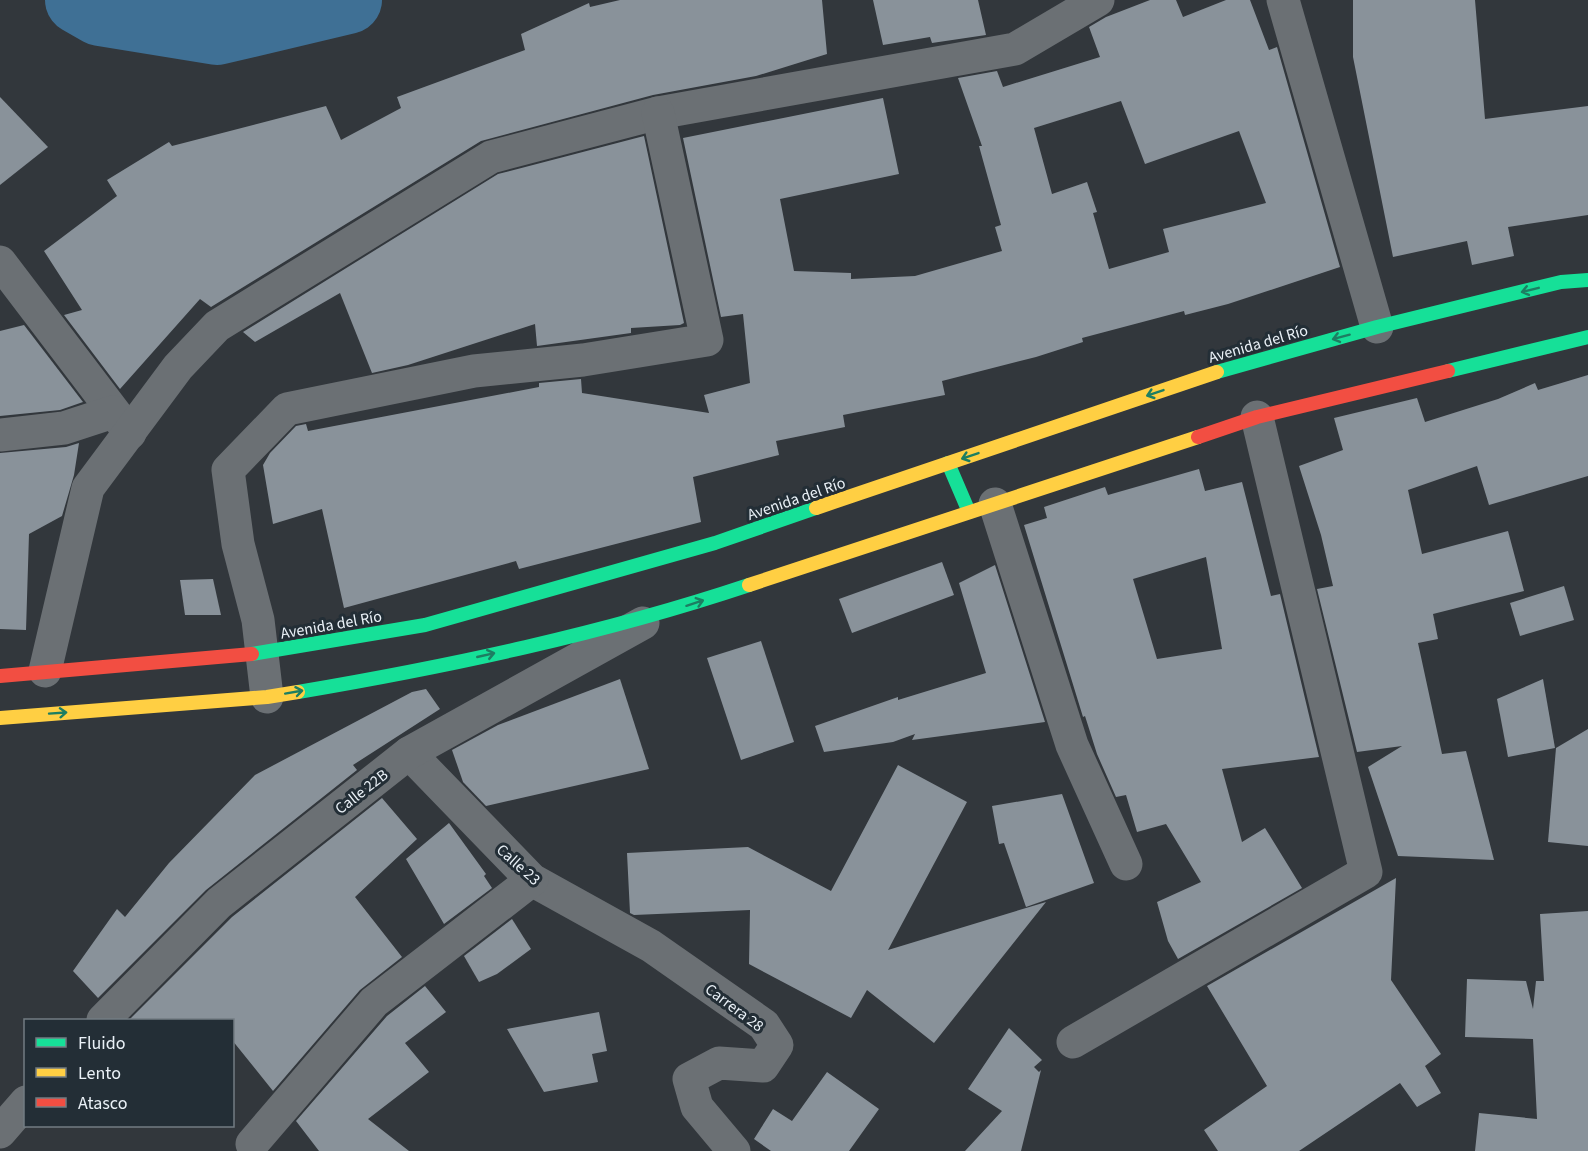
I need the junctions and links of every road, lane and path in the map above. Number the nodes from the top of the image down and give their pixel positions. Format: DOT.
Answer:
graph roads {
  1 [pos="1098,0"];
  2 [pos="1283,0"];
  3 [pos="658,113"];
  4 [pos="0,262"];
  5 [pos="1588,280"];
  6 [pos="1377,327"];
  7 [pos="1588,336"];
  8 [pos="1257,417"];
  9 [pos="121,423"];
  10 [pos="0,435"];
  11 [pos="948,463"];
  12 [pos="982,508"];
  13 [pos="658,615"];
  14 [pos="262,653"];
  15 [pos="45,671"];
  16 [pos="0,676"];
  17 [pos="267,697"];
  18 [pos="0,717"];
  19 [pos="409,753"];
  20 [pos="1126,864"];
  21 [pos="532,880"];
  22 [pos="651,946"];
  23 [pos="104,1019"];
  24 [pos="1073,1042"];
  25 [pos="24,1104"];
  26 [pos="0,1132"];
  27 [pos="252,1144"];
  28 [pos="734,1151"];
  1 -- 3 [label="street"];
  2 -- 6 [label="street"];
  3 -- 9 [label="street"];
  3 -- 14 [label="street"];
  4 -- 9 [label="street"];
  5 -- 6 [label="main road, Avenida del Río, one-way"];
  6 -- 11 [label="main road, Avenida del Río, one-way"];
  7 -- 8 [label="main road"];
  8 -- 12 [label="main road"];
  8 -- 24 [label="street"];
  9 -- 10 [label="street"];
  9 -- 15 [label="street"];
  11 -- 12 [label="main road"];
  11 -- 14 [label="main road, Avenida del Río"];
  13 -- 12 [label="main road, one-way"];
  12 -- 20 [label="street"];
  17 -- 13 [label="main road, one-way"];
  13 -- 19 [label="street, Calle 22B"];
  14 -- 15 [label="main road, Avenida del Río"];
  14 -- 17 [label="street"];
  15 -- 16 [label="main road, Avenida del Río"];
  18 -- 17 [label="main road, one-way"];
  19 -- 21 [label="street, Calle 23"];
  19 -- 23 [label="street, Calle 22B"];
  21 -- 22 [label="street, Calle 23"];
  21 -- 27 [label="street"];
  22 -- 28 [label="street, Carrera 28"];
  25 -- 26 [label="street"];
}
